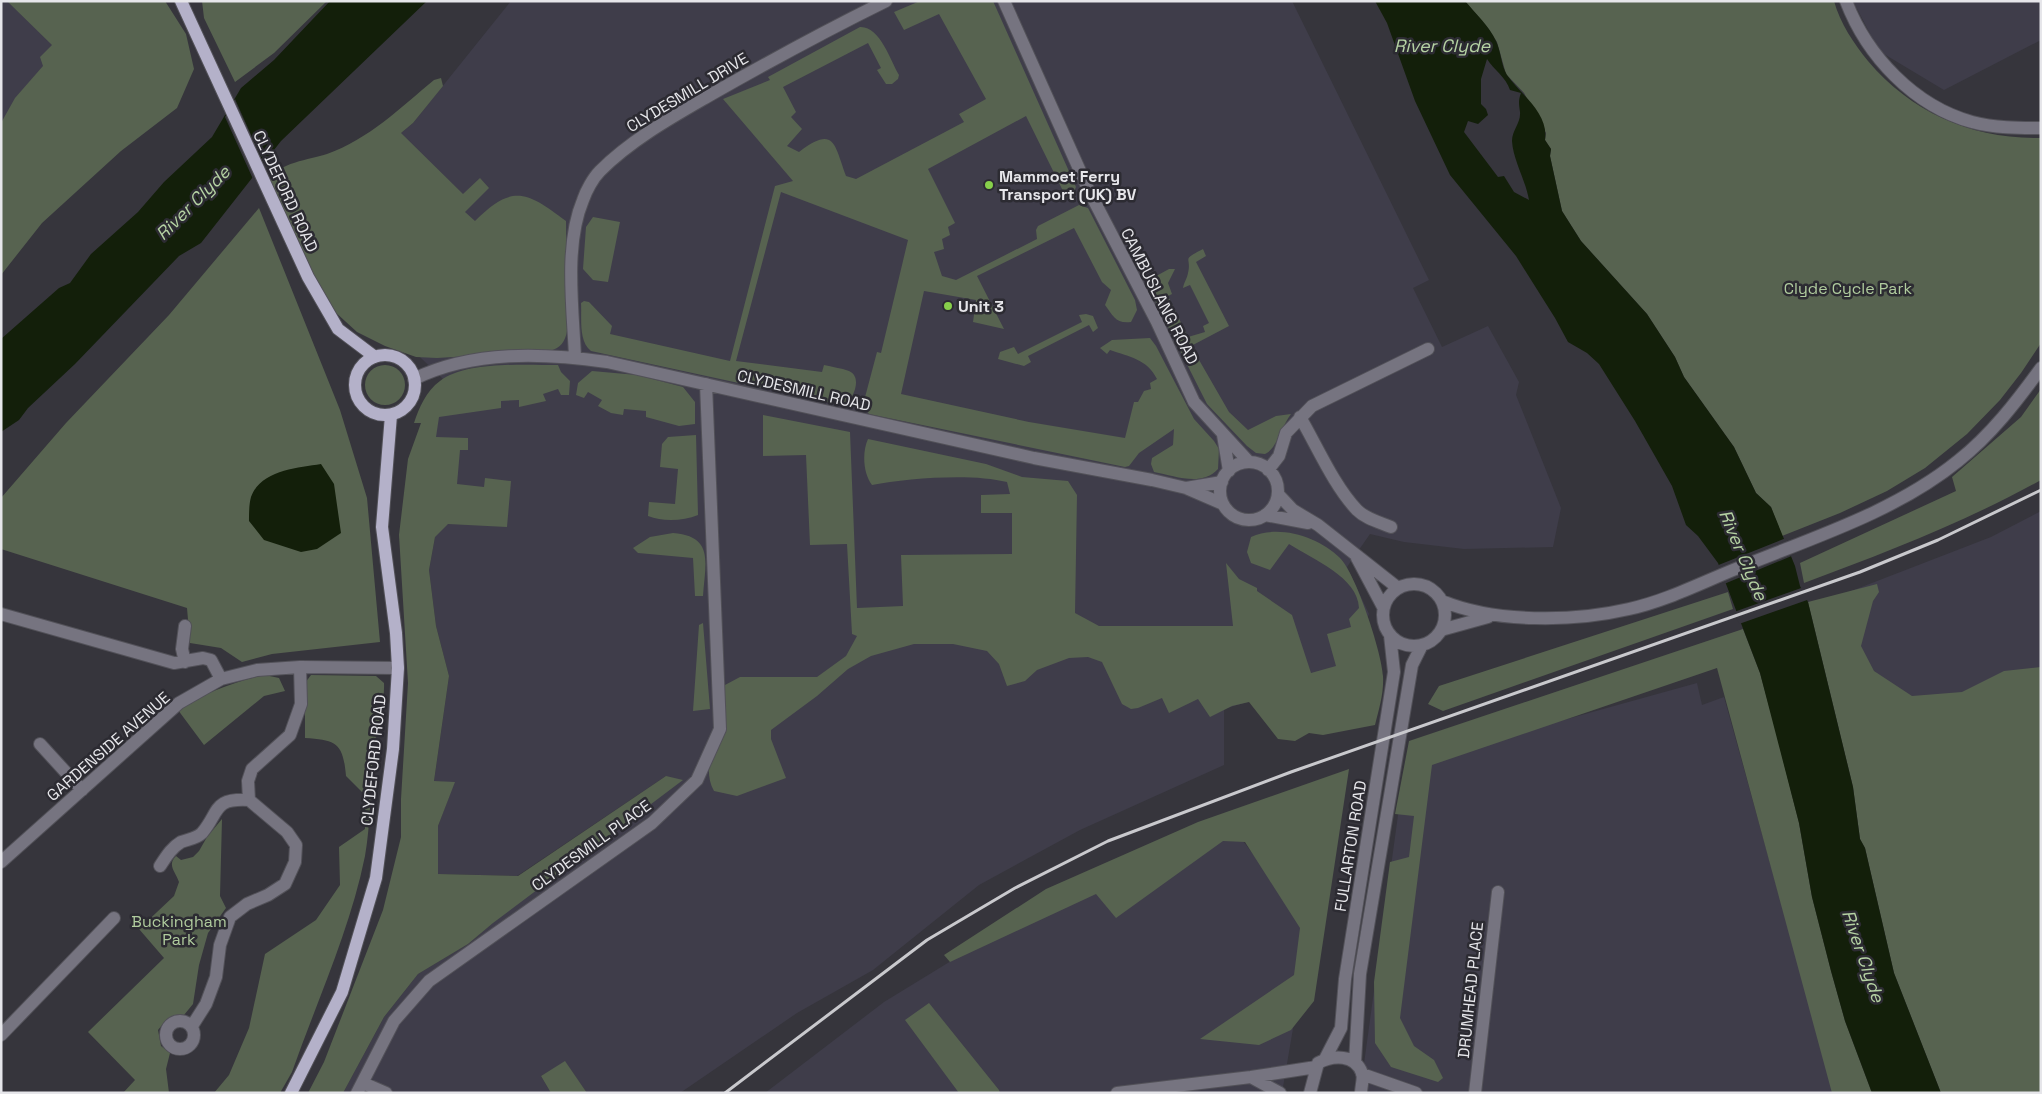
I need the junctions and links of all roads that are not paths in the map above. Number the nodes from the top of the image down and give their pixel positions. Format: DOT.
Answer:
graph roads {
  1 [pos="181,1"];
  2 [pos="191,1"];
  3 [pos="886,1"];
  4 [pos="1004,1"];
  5 [pos="1846,1"];
  6 [pos="192,22"];
  7 [pos="2041,128"];
  8 [pos="1428,349"];
  9 [pos="375,357"];
  10 [pos="575,357"];
  11 [pos="2041,368"];
  12 [pos="414,379"];
  13 [pos="706,384"];
  14 [pos="391,415"];
  15 [pos="1300,417"];
  16 [pos="1224,435"];
  17 [pos="1249,462"];
  18 [pos="1268,470"];
  19 [pos="1229,471"];
  20 [pos="1222,482"];
  21 [pos="1186,488"];
  22 [pos="1278,494"];
  23 [pos="1223,504"];
  24 [pos="1265,515"];
  25 [pos="1318,525"];
  26 [pos="1391,527"];
  27 [pos="1355,553"];
  28 [pos="1398,588"];
  29 [pos="1442,601"];
  30 [pos="1384,607"];
  31 [pos="1,614"];
  32 [pos="1495,615"];
  33 [pos="186,626"];
  34 [pos="1441,630"];
  35 [pos="1390,635"];
  36 [pos="1422,645"];
  37 [pos="185,662"];
  38 [pos="300,667"];
  39 [pos="398,668"];
  40 [pos="221,680"];
  41 [pos="40,744"];
  42 [pos="82,790"];
  43 [pos="249,800"];
  44 [pos="1,862"];
  45 [pos="160,866"];
  46 [pos="1498,892"];
  47 [pos="114,918"];
  48 [pos="192,1026"];
  49 [pos="1,1035"];
  50 [pos="1321,1063"];
  51 [pos="1355,1063"];
  52 [pos="1362,1074"];
  53 [pos="1251,1077"];
  54 [pos="360,1088"];
  55 [pos="291,1093"];
  56 [pos="386,1093"];
  57 [pos="1117,1093"];
  58 [pos="1280,1093"];
  59 [pos="1310,1093"];
  60 [pos="1361,1093"];
  61 [pos="1416,1093"];
  62 [pos="1475,1093"];
  1 -- 6 [label="main road, CLYDEFORD ROAD"];
  2 -- 6 [label="main road, CLYDEFORD ROAD"];
  3 -- 10 [label="street, CLYDESMILL DRIVE"];
  4 -- 16 [label="street, CAMBUSLANG ROAD"];
  5 -- 7 [label="street"];
  6 -- 9 [label="main road, CLYDEFORD ROAD"];
  8 -- 15 [label="street"];
  9 -- 12 [label="main road"];
  9 -- 14 [label="main road"];
  10 -- 12 [label="street, CLYDESMILL ROAD"];
  10 -- 13 [label="street, CLYDESMILL ROAD"];
  11 -- 32 [label="street"];
  12 -- 14 [label="main road"];
  13 -- 21 [label="street, CLYDESMILL ROAD"];
  13 -- 54 [label="street, CLYDESMILL PLACE"];
  14 -- 39 [label="main road, CLYDEFORD ROAD"];
  15 -- 18 [label="street"];
  15 -- 26 [label="street"];
  16 -- 17 [label="street, CAMBUSLANG ROAD"];
  16 -- 19 [label="street"];
  17 -- 18 [label="street"];
  17 -- 19 [label="street"];
  18 -- 22 [label="street"];
  19 -- 20 [label="street"];
  20 -- 21 [label="street, CLYDESMILL ROAD"];
  20 -- 23 [label="street"];
  21 -- 23 [label="street, CLYDESMILL ROAD"];
  22 -- 24 [label="street"];
  22 -- 25 [label="street"];
  23 -- 24 [label="street"];
  24 -- 25 [label="street"];
  25 -- 27 [label="street"];
  27 -- 28 [label="street"];
  27 -- 30 [label="street"];
  28 -- 29 [label="street"];
  28 -- 30 [label="street"];
  29 -- 32 [label="street"];
  29 -- 34 [label="street"];
  30 -- 35 [label="street"];
  31 -- 37 [label="street"];
  32 -- 34 [label="street"];
  33 -- 37 [label="street"];
  34 -- 36 [label="street"];
  35 -- 36 [label="street"];
  35 -- 50 [label="street, FULLARTON ROAD"];
  36 -- 51 [label="street, FULLARTON ROAD"];
  37 -- 40 [label="street"];
  38 -- 39 [label="street, GARDENSIDE AVENUE"];
  38 -- 40 [label="street, GARDENSIDE AVENUE"];
  38 -- 43 [label="street"];
  39 -- 55 [label="main road, CLYDEFORD ROAD"];
  40 -- 42 [label="street, GARDENSIDE AVENUE"];
  41 -- 42 [label="street"];
  42 -- 44 [label="street, GARDENSIDE AVENUE"];
  43 -- 45 [label="street"];
  43 -- 48 [label="street"];
  46 -- 62 [label="street, DRUMHEAD PLACE"];
  47 -- 49 [label="street"];
  50 -- 51 [label="street"];
  50 -- 53 [label="street"];
  50 -- 59 [label="street, FULLARTON ROAD"];
  51 -- 52 [label="street"];
  52 -- 60 [label="street"];
  52 -- 61 [label="street"];
  53 -- 57 [label="street"];
  53 -- 58 [label="street"];
  54 -- 56 [label="street"];
}
